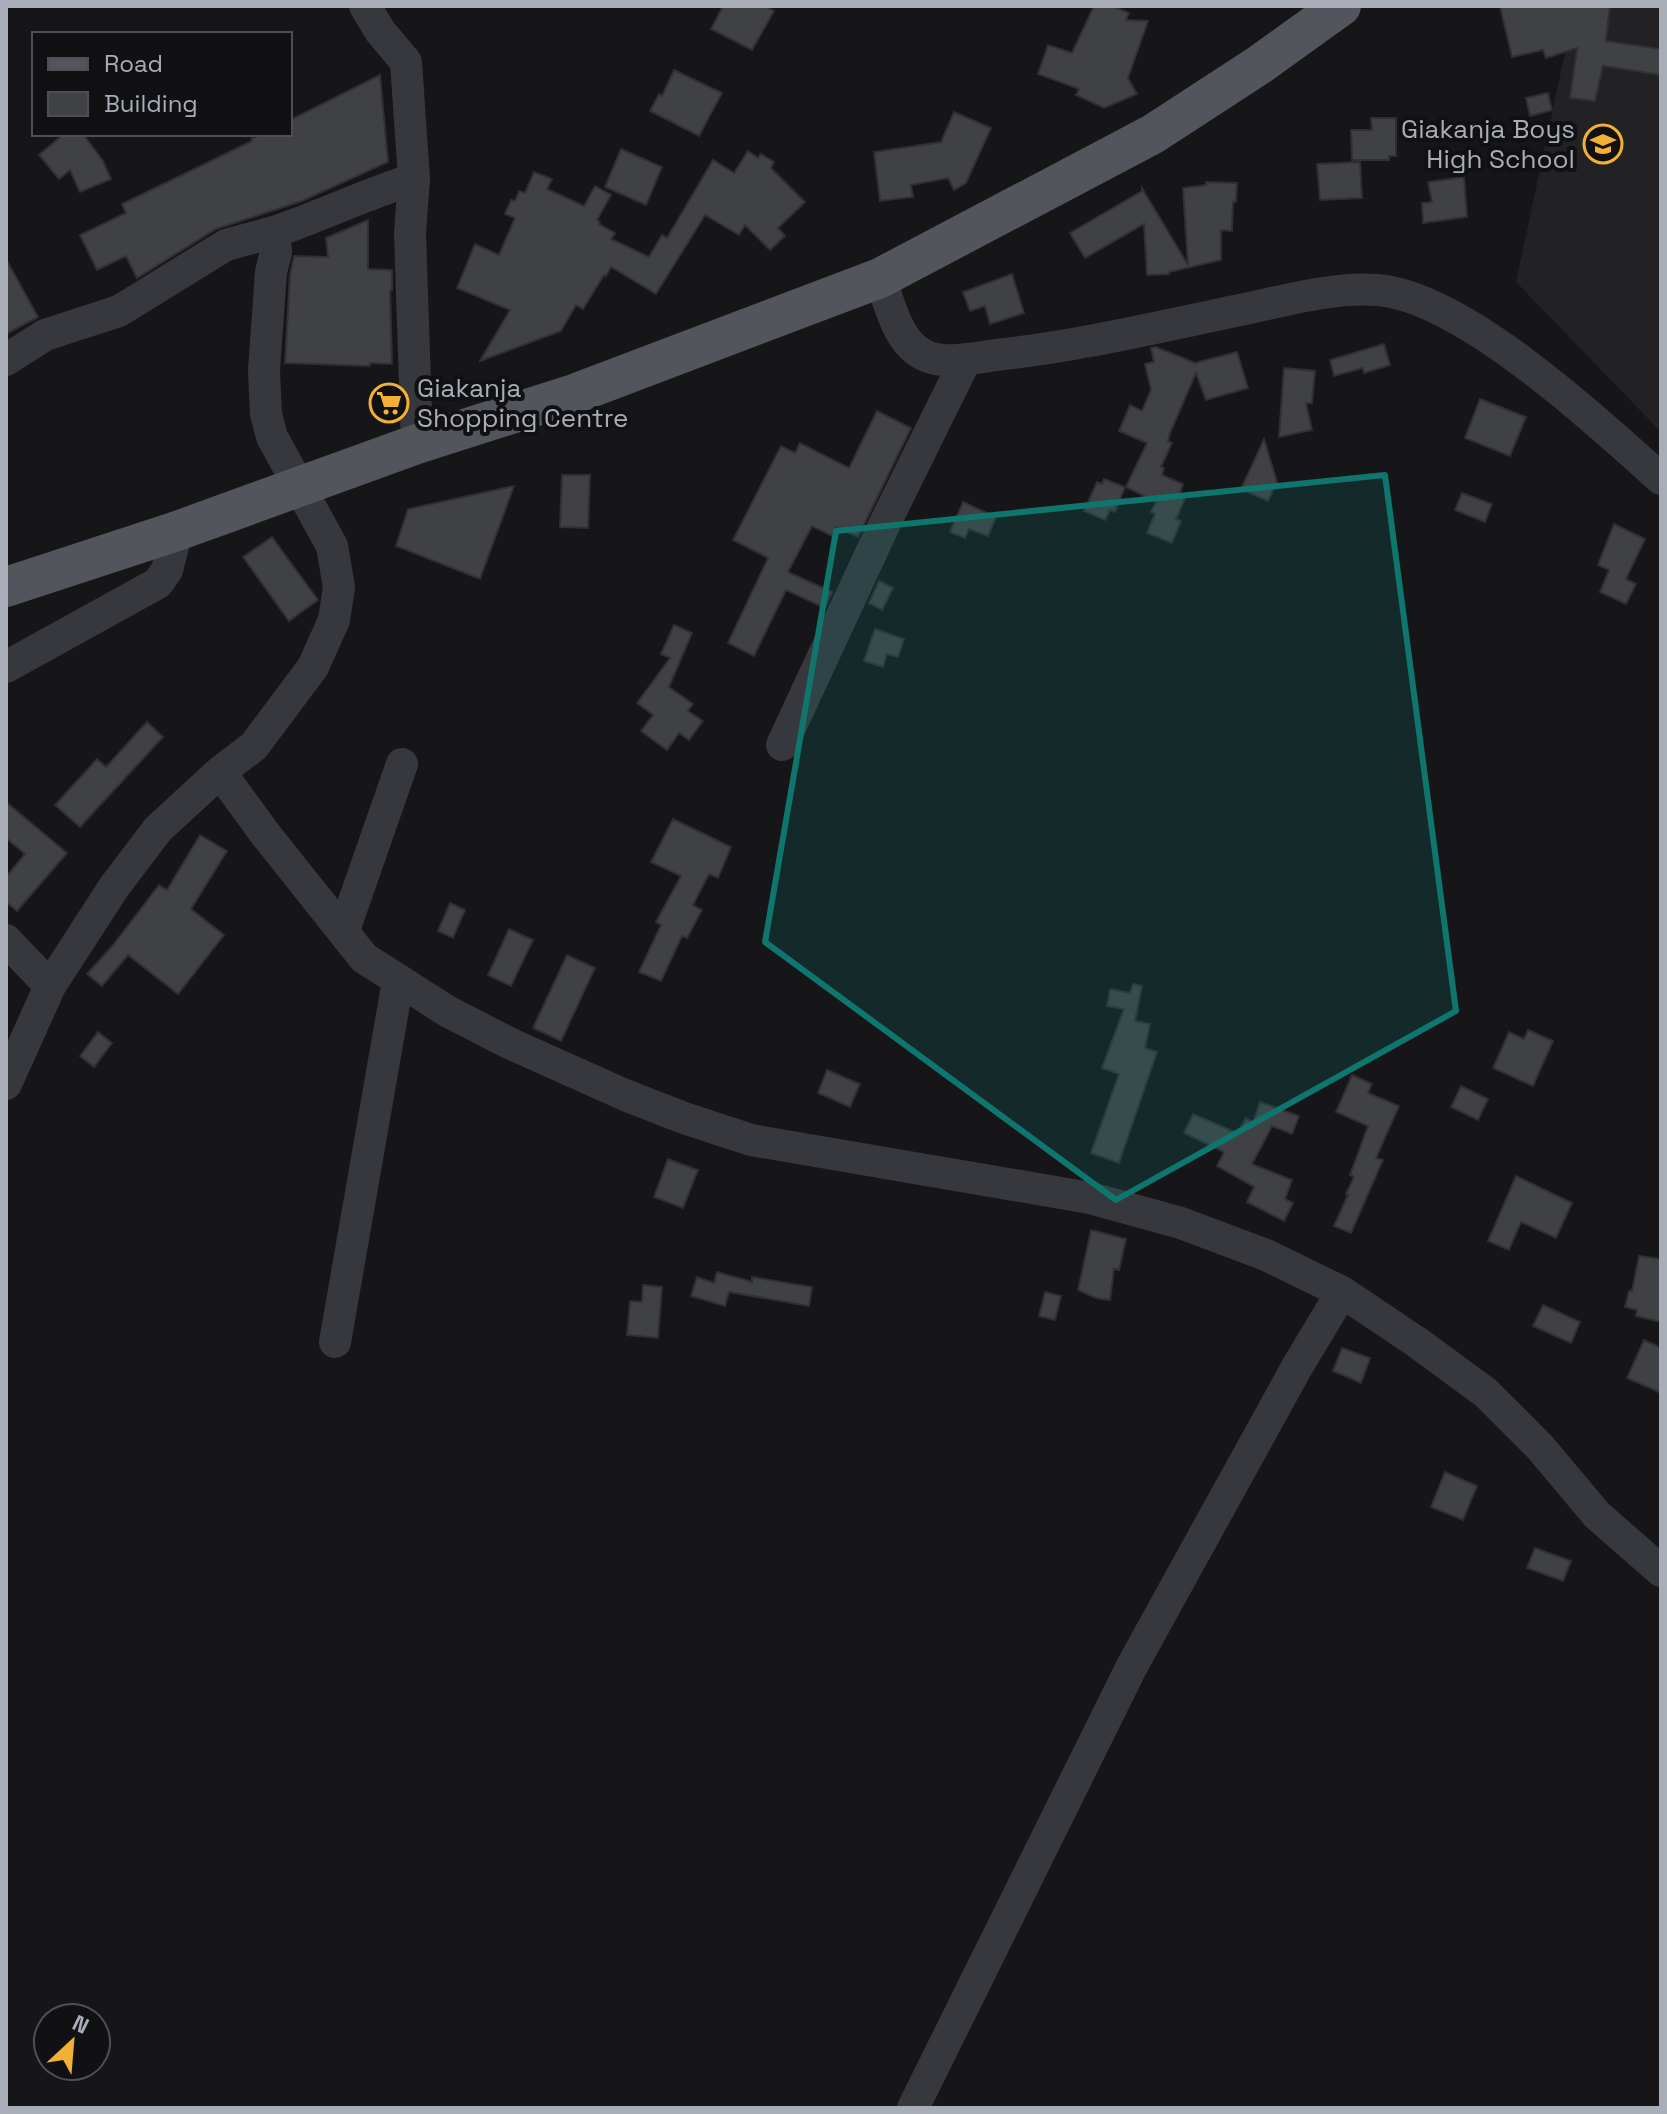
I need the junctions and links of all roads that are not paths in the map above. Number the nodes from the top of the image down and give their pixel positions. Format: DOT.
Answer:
graph roads {
  1 [pos="365,6"];
  2 [pos="1341,6"];
  3 [pos="414,179"];
  4 [pos="274,232"];
  5 [pos="880,278"];
  6 [pos="966,359"];
  7 [pos="6,360"];
  8 [pos="417,444"];
  9 [pos="1661,479"];
  10 [pos="300,488"];
  11 [pos="177,531"];
  12 [pos="6,587"];
  13 [pos="6,667"];
  14 [pos="782,745"];
  15 [pos="402,764"];
  16 [pos="220,772"];
  17 [pos="344,930"];
  18 [pos="6,940"];
  19 [pos="398,981"];
  20 [pos="50,986"];
  21 [pos="6,1084"];
  22 [pos="1342,1292"];
  23 [pos="335,1342"];
  24 [pos="1661,1571"];
  25 [pos="913,2108"];
  1 -- 3 [label="street"];
  2 -- 5 [label="main road"];
  3 -- 4 [label="street"];
  3 -- 8 [label="street"];
  4 -- 7 [label="street"];
  4 -- 10 [label="street"];
  5 -- 6 [label="street"];
  5 -- 8 [label="main road"];
  6 -- 9 [label="street"];
  6 -- 14 [label="street"];
  8 -- 10 [label="main road"];
  10 -- 11 [label="main road"];
  10 -- 16 [label="street"];
  11 -- 12 [label="main road"];
  11 -- 13 [label="street"];
  15 -- 17 [label="street"];
  16 -- 17 [label="street"];
  16 -- 20 [label="street"];
  17 -- 19 [label="street"];
  18 -- 20 [label="street"];
  19 -- 22 [label="street"];
  19 -- 23 [label="street"];
  20 -- 21 [label="street"];
  22 -- 24 [label="street"];
  22 -- 25 [label="street"];
}
